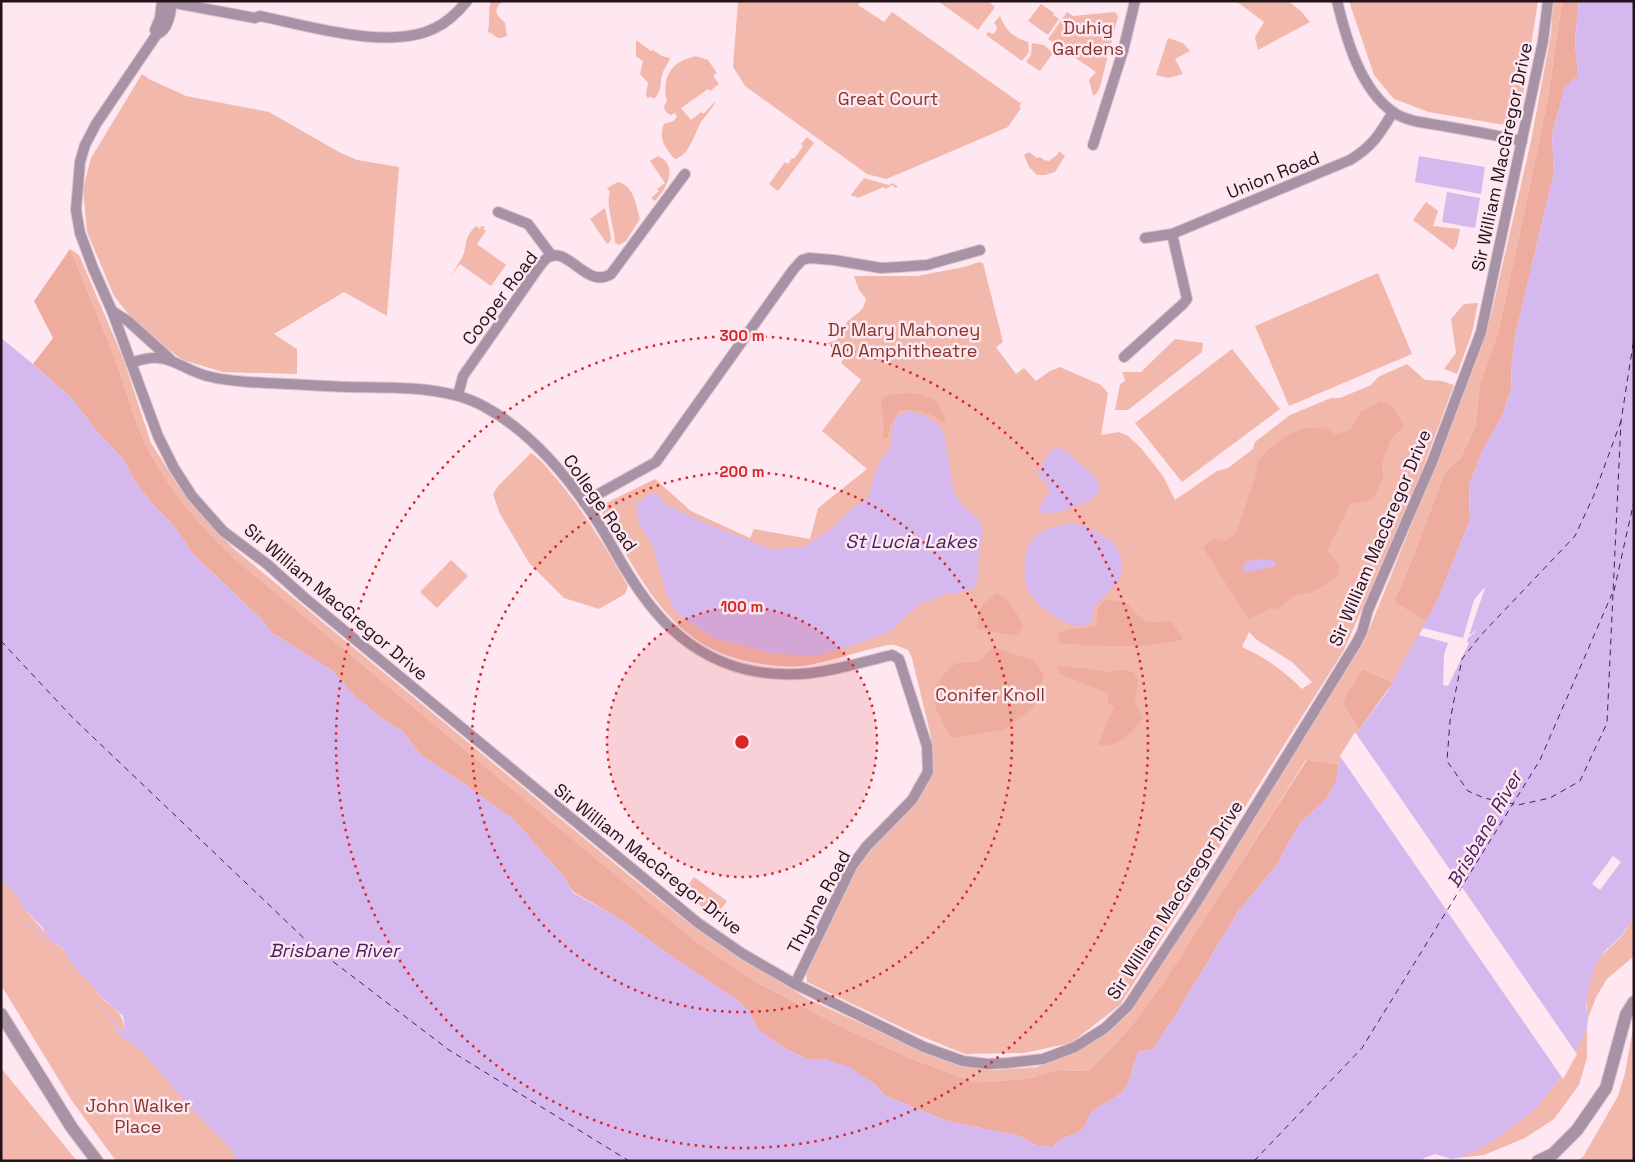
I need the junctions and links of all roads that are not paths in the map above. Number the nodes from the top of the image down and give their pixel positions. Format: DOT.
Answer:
graph roads {
  1 [pos="468,1"];
  2 [pos="1135,1"];
  3 [pos="1337,1"];
  4 [pos="1548,1"];
  5 [pos="167,2"];
  6 [pos="196,3"];
  7 [pos="1393,112"];
  8 [pos="1522,141"];
  9 [pos="1093,145"];
  10 [pos="685,174"];
  11 [pos="498,212"];
  12 [pos="1172,234"];
  13 [pos="1145,238"];
  14 [pos="980,250"];
  15 [pos="552,256"];
  16 [pos="112,311"];
  17 [pos="1124,356"];
  18 [pos="170,359"];
  19 [pos="131,363"];
  20 [pos="458,395"];
  21 [pos="584,502"];
  22 [pos="892,655"];
  23 [pos="795,984"];
  24 [pos="1634,1002"];
  25 [pos="2,1015"];
  26 [pos="97,1161"];
  27 [pos="1538,1161"];
  1 -- 6 [label="street"];
  2 -- 9 [label="street"];
  3 -- 7 [label="street"];
  4 -- 8 [label="street, Sir William MacGregor Drive"];
  5 -- 6 [label="street"];
  5 -- 16 [label="street, Sir William MacGregor Drive"];
  7 -- 8 [label="street"];
  7 -- 12 [label="street, Union Road"];
  8 -- 23 [label="street, Sir William MacGregor Drive"];
  10 -- 15 [label="street, Cooper Road"];
  11 -- 15 [label="street"];
  12 -- 13 [label="street, Union Road"];
  12 -- 17 [label="street"];
  14 -- 21 [label="street"];
  15 -- 20 [label="street, Cooper Road"];
  16 -- 18 [label="street, College Road"];
  16 -- 19 [label="street, Sir William MacGregor Drive"];
  18 -- 19 [label="street, College Road"];
  18 -- 20 [label="street, College Road"];
  19 -- 23 [label="street, Sir William MacGregor Drive"];
  20 -- 21 [label="street, College Road"];
  21 -- 22 [label="street, College Road"];
  22 -- 23 [label="street, Thynne Road"];
  24 -- 27 [label="street"];
  25 -- 26 [label="street"];
}
